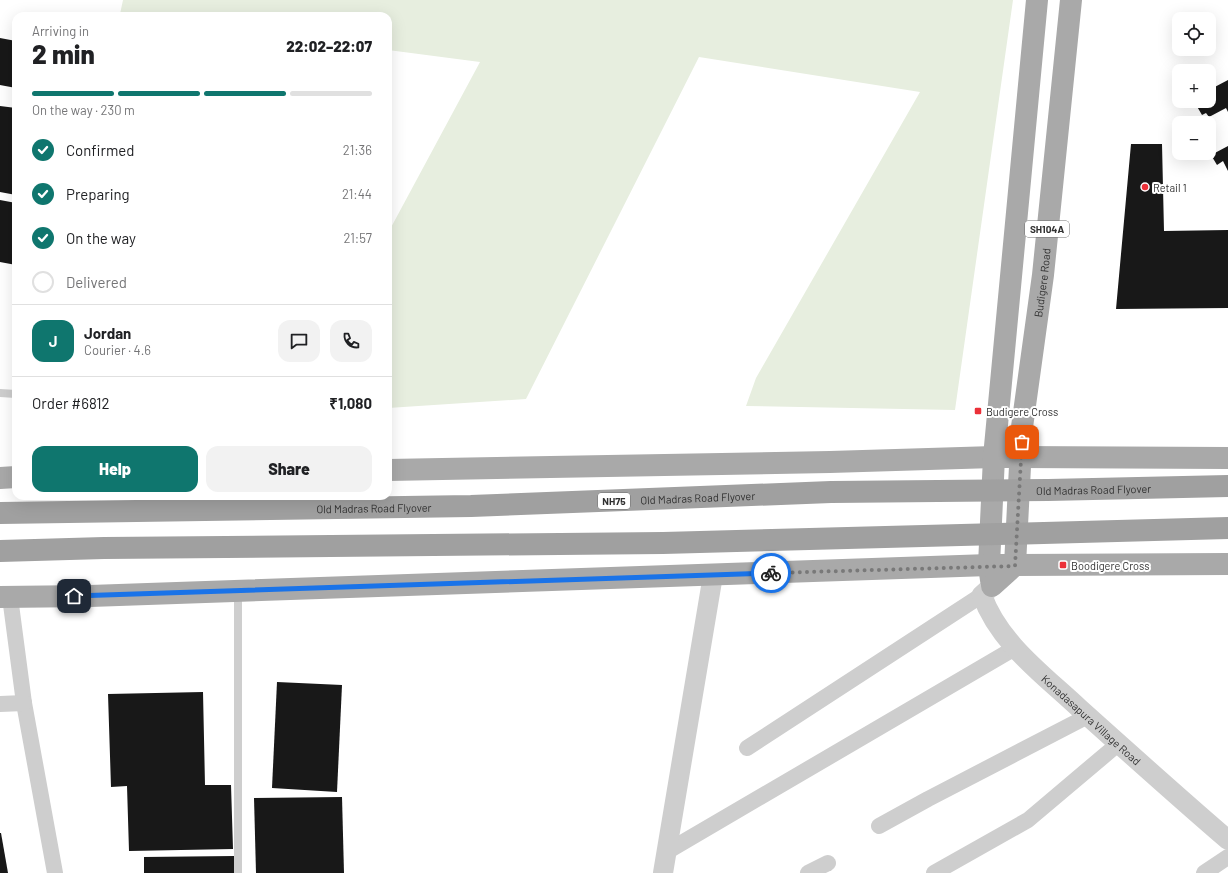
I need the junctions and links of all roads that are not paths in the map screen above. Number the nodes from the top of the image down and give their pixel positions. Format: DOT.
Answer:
graph roads {
  1 [pos="1038,0"];
  2 [pos="1071,0"];
  3 [pos="0,393"];
  4 [pos="12,394"];
  5 [pos="994,457"];
  6 [pos="1021,457"];
  7 [pos="1228,458"];
  8 [pos="392,470"];
  9 [pos="0,478"];
  10 [pos="12,478"];
  11 [pos="1228,486"];
  12 [pos="0,513"];
  13 [pos="1228,528"];
  14 [pos="0,551"];
  15 [pos="1228,564"];
  16 [pos="1015,566"];
  17 [pos="714,575"];
  18 [pos="988,582"];
  19 [pos="238,591"];
  20 [pos="5,597"];
  21 [pos="1015,648"];
  22 [pos="24,703"];
  23 [pos="0,704"];
  24 [pos="1088,716"];
  25 [pos="1118,744"];
  26 [pos="748,748"];
  27 [pos="879,826"];
  28 [pos="1228,840"];
  29 [pos="668,851"];
  30 [pos="1228,857"];
  31 [pos="828,863"];
  32 [pos="55,873"];
  33 [pos="238,873"];
  34 [pos="663,873"];
  35 [pos="808,873"];
  36 [pos="934,873"];
  37 [pos="1204,873"];
  1 -- 5 [label="main road, SH104A"];
  2 -- 6 [label="main road, Budigere Road / SH104A"];
  3 -- 4 [label="lane"];
  5 -- 6 [label="main road"];
  5 -- 8 [label="main road"];
  5 -- 18 [label="main road, SH104A"];
  6 -- 7 [label="main road"];
  6 -- 16 [label="main road, Budigere Road / SH104A"];
  9 -- 10 [label="main road"];
  11 -- 12 [label="highway, Old Madras Road Flyover / NH75, bridge"];
  13 -- 14 [label="highway, bridge"];
  15 -- 16 [label="main road"];
  16 -- 18 [label="main road"];
  17 -- 18 [label="main road"];
  17 -- 19 [label="main road"];
  17 -- 29 [label="street"];
  18 -- 21 [label="street, Konadasapura Village Road"];
  18 -- 26 [label="street"];
  19 -- 20 [label="main road"];
  19 -- 33 [label="lane"];
  20 -- 22 [label="street"];
  21 -- 24 [label="street, Konadasapura Village Road"];
  21 -- 29 [label="street"];
  22 -- 23 [label="street"];
  22 -- 32 [label="street"];
  24 -- 25 [label="street, Konadasapura Village Road"];
  24 -- 27 [label="street"];
  25 -- 28 [label="street, Konadasapura Village Road"];
  25 -- 36 [label="street"];
  29 -- 34 [label="street"];
  30 -- 37 [label="street"];
  31 -- 35 [label="street"];
}
